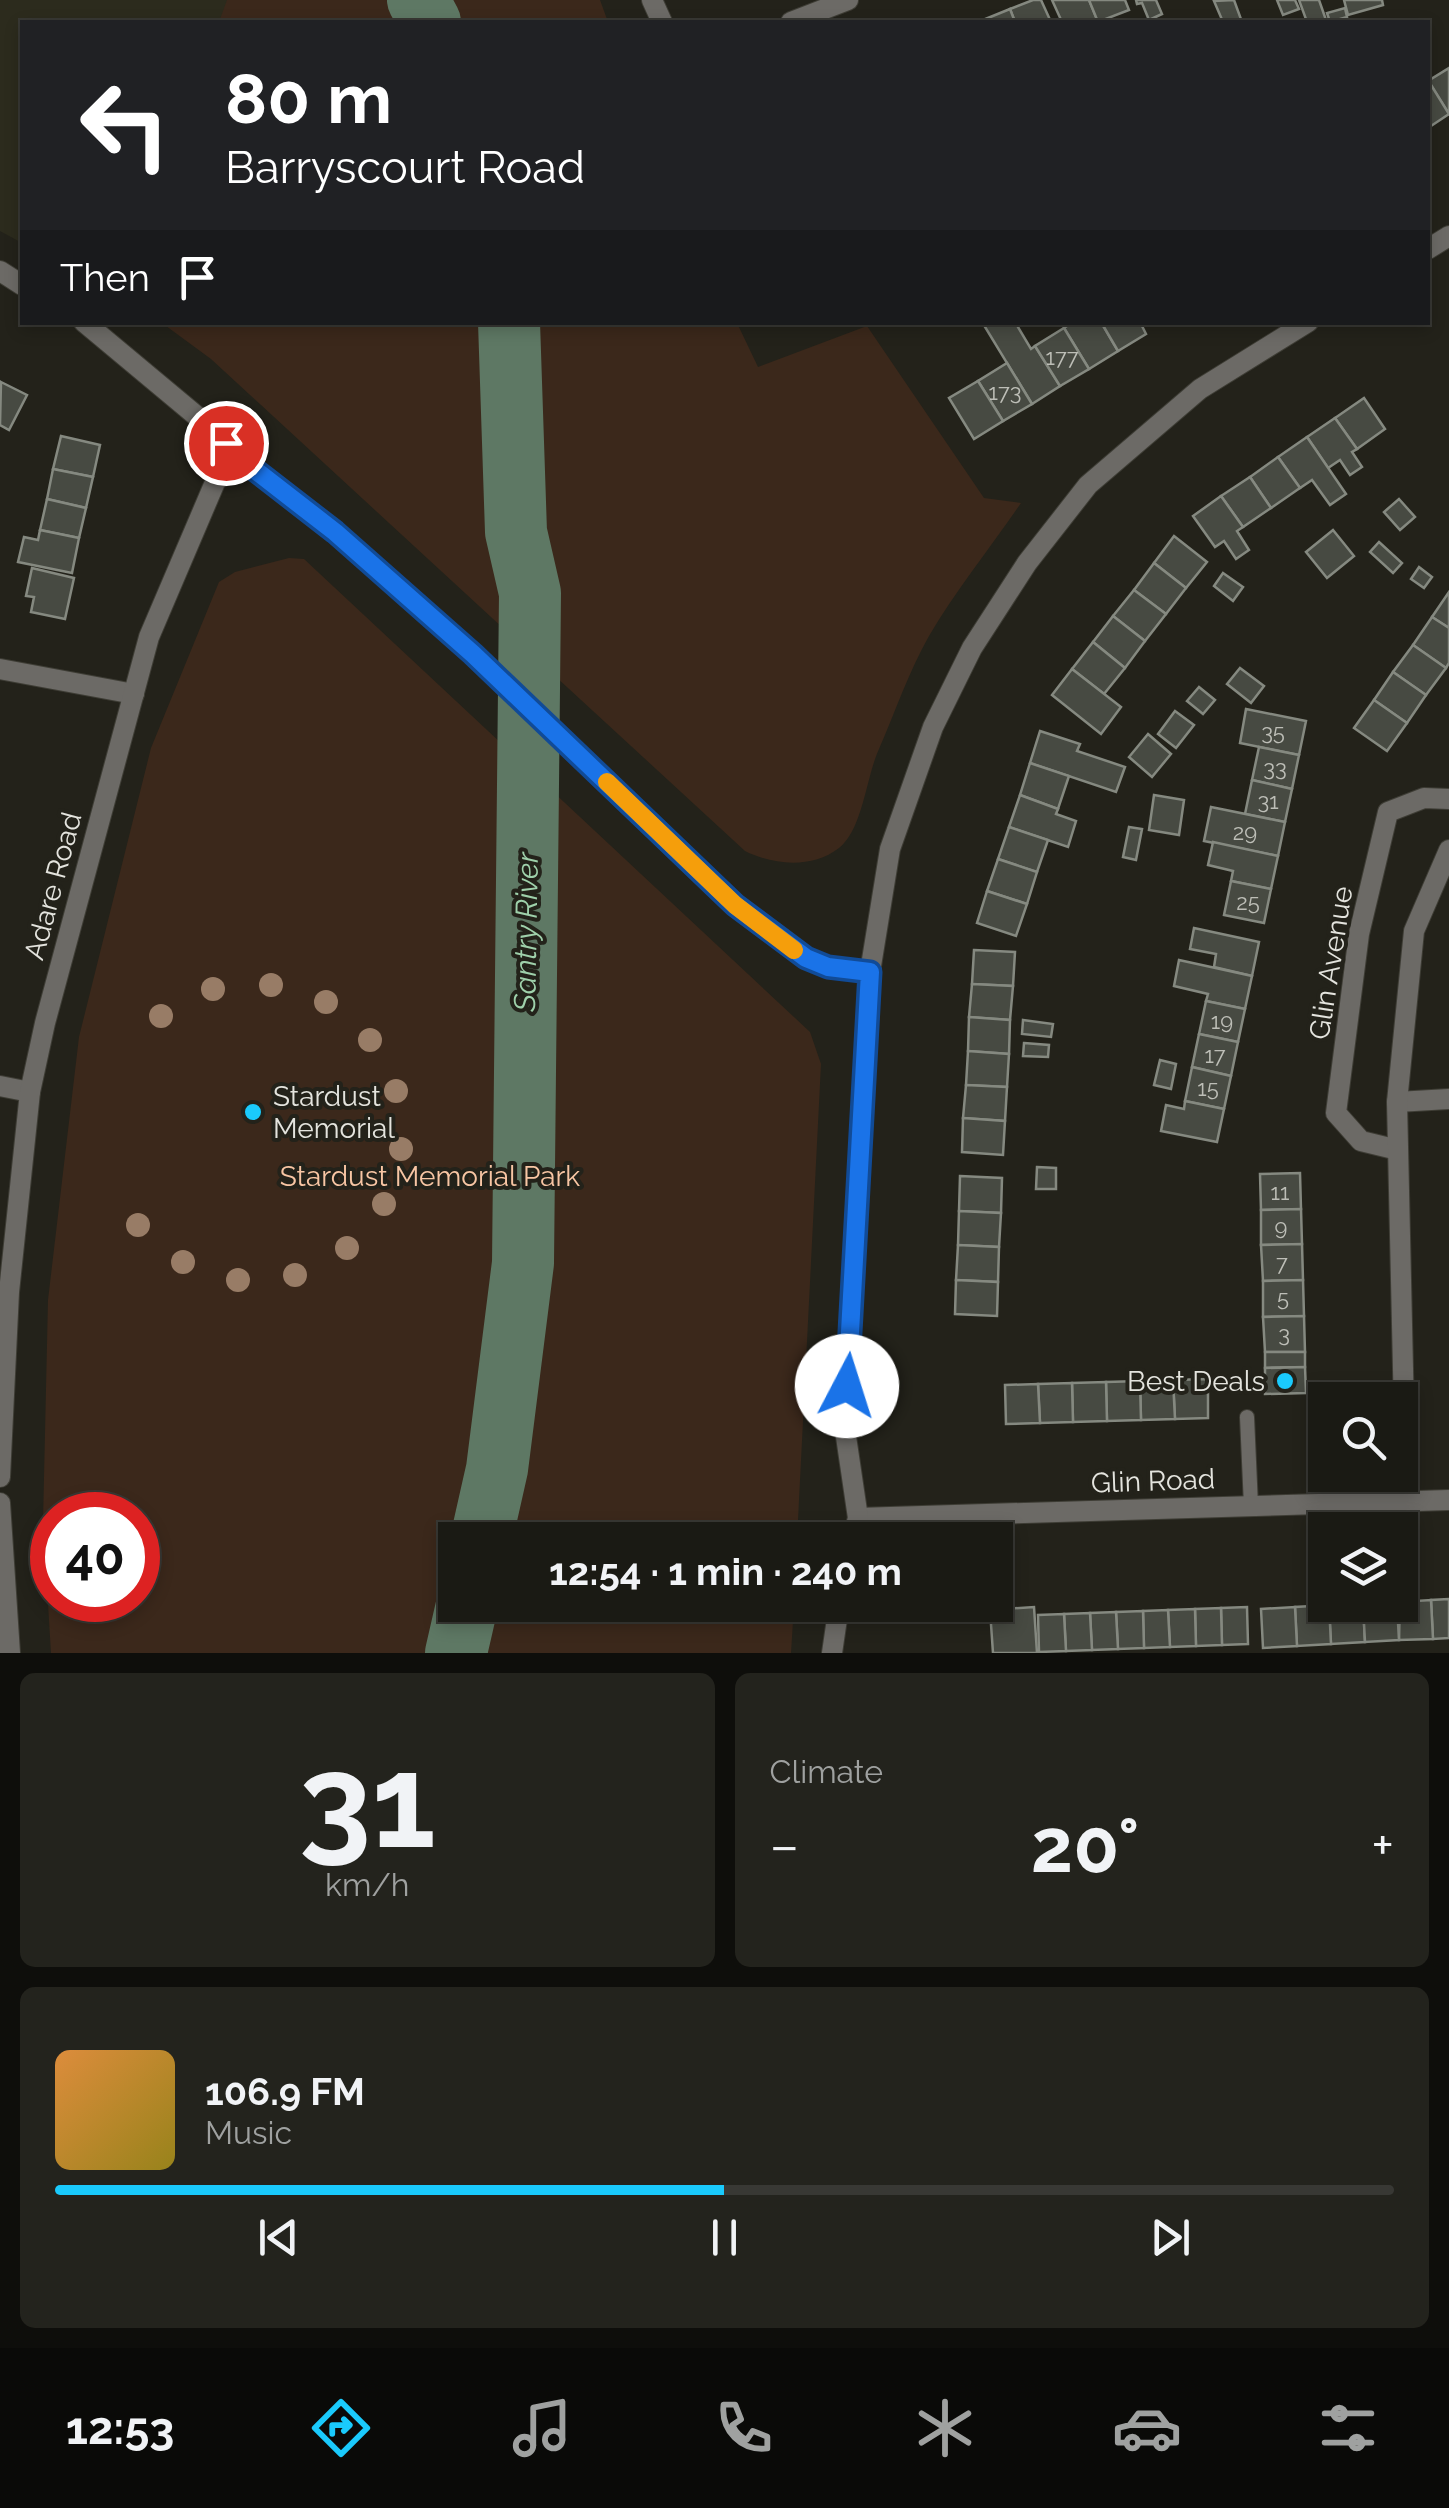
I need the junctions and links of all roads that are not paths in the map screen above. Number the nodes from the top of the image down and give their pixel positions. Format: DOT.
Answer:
graph roads {
  1 [pos="848,0"];
  2 [pos="796,20"];
  3 [pos="88,325"];
  4 [pos="1303,325"];
  5 [pos="246,463"];
  6 [pos="0,669"];
  7 [pos="134,694"];
  8 [pos="1449,799"];
  9 [pos="1449,850"];
  10 [pos="870,972"];
  11 [pos="0,1086"];
  12 [pos="30,1092"];
  13 [pos="1449,1099"];
  14 [pos="1398,1102"];
  15 [pos="1398,1150"];
  16 [pos="1247,1417"];
  17 [pos="0,1477"];
  18 [pos="1449,1500"];
  19 [pos="1406,1502"];
  20 [pos="0,1504"];
  21 [pos="1251,1506"];
  22 [pos="858,1518"];
  23 [pos="857,1522"];
  24 [pos="837,1622"];
  25 [pos="10,1653"];
  26 [pos="832,1653"];
  1 -- 2 [label="street"];
  3 -- 5 [label="street"];
  4 -- 10 [label="street"];
  5 -- 7 [label="street, Adare Road"];
  5 -- 10 [label="street"];
  6 -- 7 [label="street"];
  7 -- 12 [label="street, Adare Road"];
  8 -- 15 [label="street, Glin Avenue"];
  9 -- 14 [label="street"];
  10 -- 22 [label="street"];
  11 -- 12 [label="street"];
  12 -- 17 [label="street, Adare Road"];
  13 -- 14 [label="street"];
  14 -- 15 [label="street"];
  15 -- 19 [label="street"];
  16 -- 21 [label="lane"];
  18 -- 19 [label="street, Glin Road"];
  19 -- 21 [label="street, Glin Road"];
  20 -- 25 [label="street"];
  21 -- 22 [label="street, Glin Road"];
  22 -- 23 [label="street"];
  24 -- 26 [label="street"];
}
